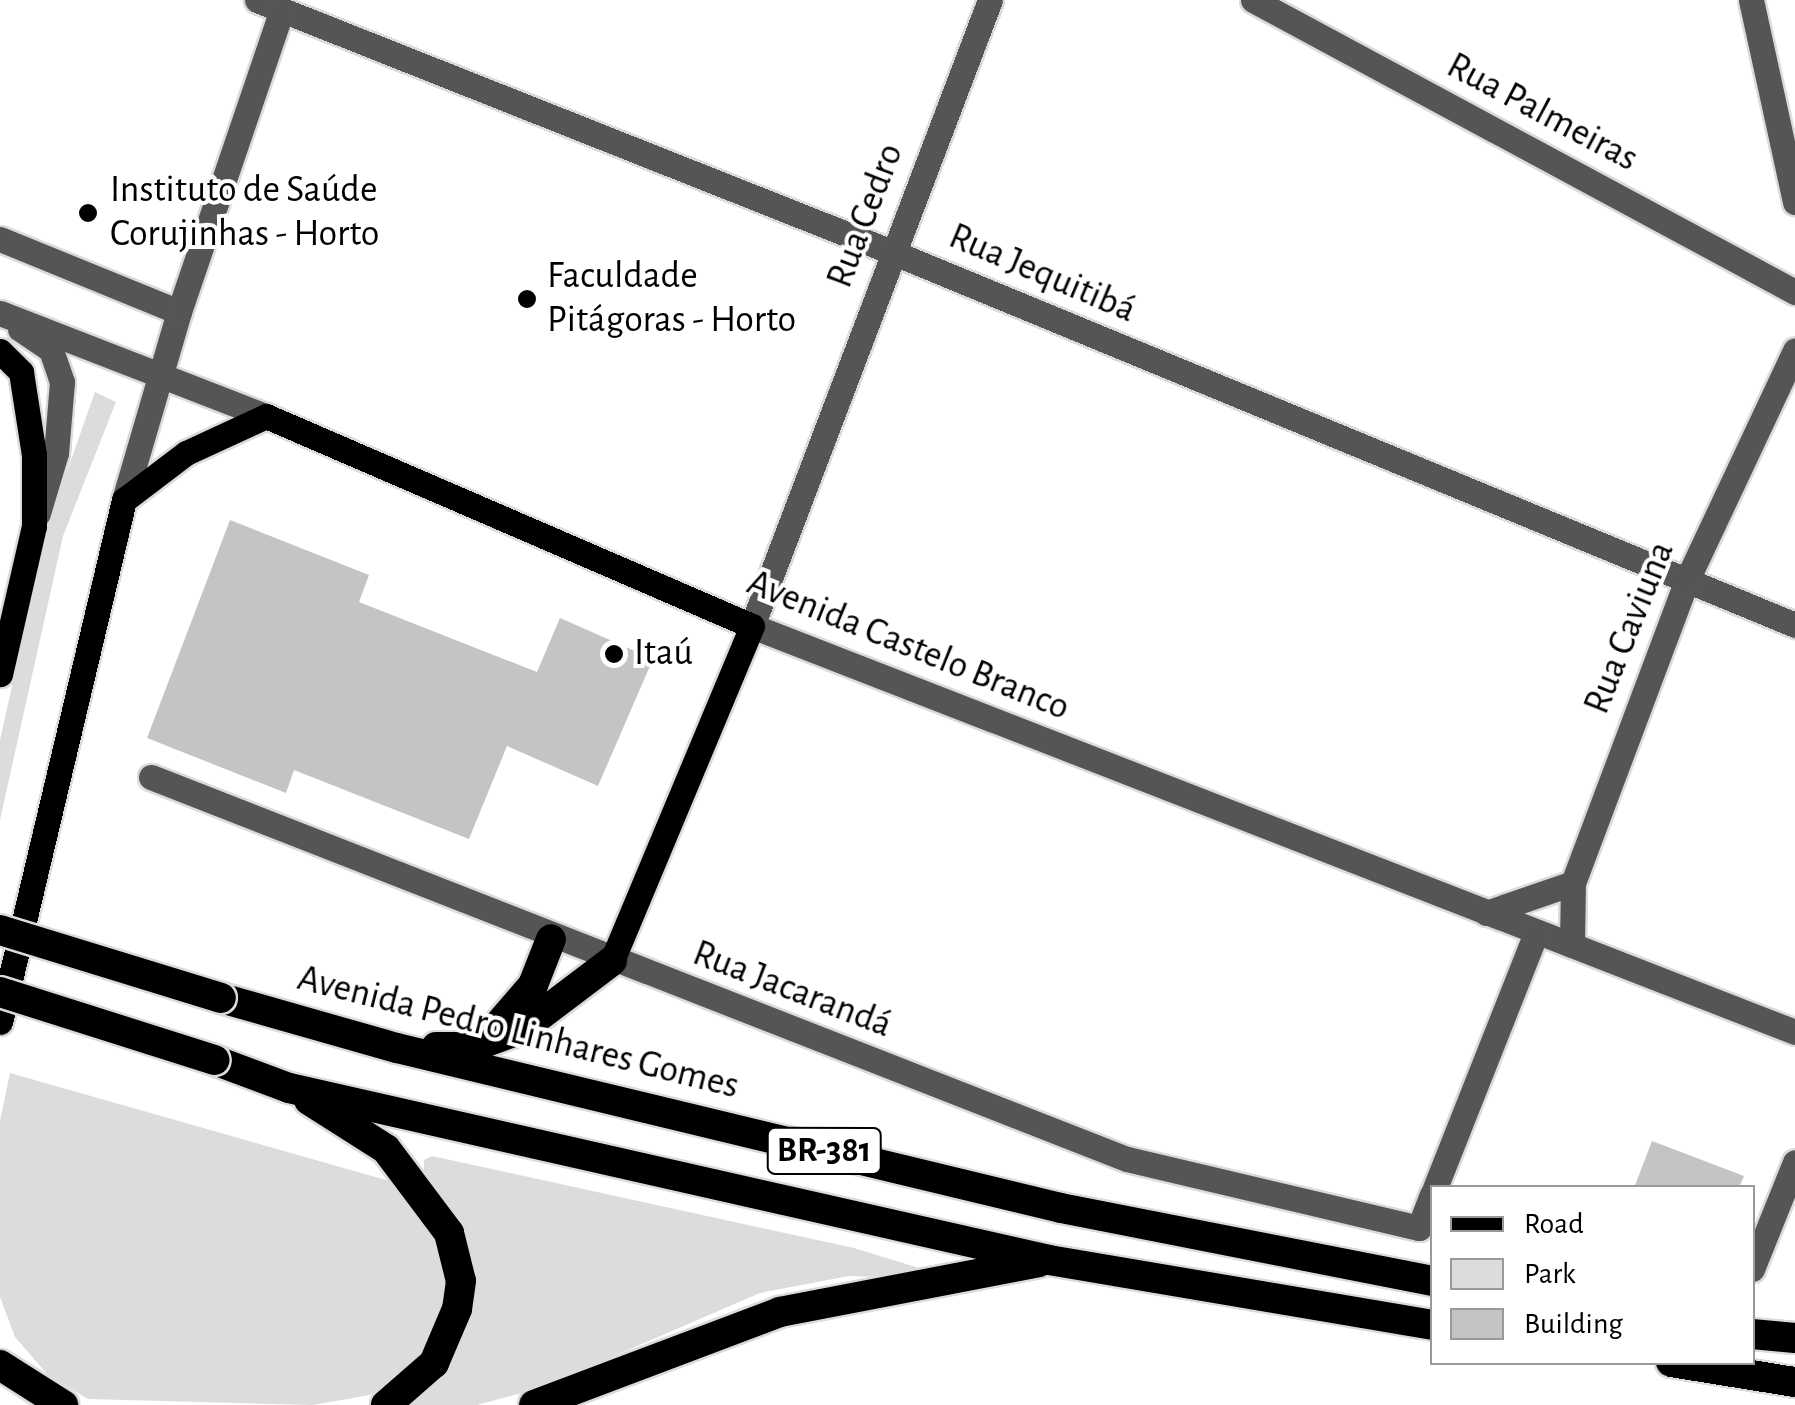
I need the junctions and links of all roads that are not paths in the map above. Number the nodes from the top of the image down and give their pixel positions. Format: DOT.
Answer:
graph roads {
  1 [pos="257,0"];
  2 [pos="990,0"];
  3 [pos="1253,0"];
  4 [pos="1751,0"];
  5 [pos="282,10"];
  6 [pos="1795,202"];
  7 [pos="0,240"];
  8 [pos="892,252"];
  9 [pos="1795,292"];
  10 [pos="179,312"];
  11 [pos="0,313"];
  12 [pos="1795,350"];
  13 [pos="0,351"];
  14 [pos="163,372"];
  15 [pos="266,416"];
  16 [pos="124,500"];
  17 [pos="34,526"];
  18 [pos="1686,582"];
  19 [pos="1795,624"];
  20 [pos="752,626"];
  21 [pos="0,674"];
  22 [pos="152,777"];
  23 [pos="1572,883"];
  24 [pos="1486,914"];
  25 [pos="0,930"];
  26 [pos="1536,933"];
  27 [pos="551,939"];
  28 [pos="1572,945"];
  29 [pos="612,961"];
  30 [pos="0,992"];
  31 [pos="0,1022"];
  32 [pos="1795,1032"];
  33 [pos="473,1046"];
  34 [pos="397,1048"];
  35 [pos="289,1088"];
  36 [pos="1795,1162"];
  37 [pos="1436,1185"];
  38 [pos="1430,1201"];
  39 [pos="1049,1260"];
  40 [pos="1755,1262"];
  41 [pos="1430,1281"];
  42 [pos="1430,1325"];
  43 [pos="1755,1334"];
  44 [pos="1795,1338"];
  45 [pos="0,1365"];
  46 [pos="1690,1365"];
  47 [pos="1795,1382"];
  48 [pos="63,1405"];
  49 [pos="386,1405"];
  50 [pos="534,1405"];
  1 -- 5 [label="street, Rua Jequitibá"];
  2 -- 8 [label="street, Rua Cedro"];
  3 -- 9 [label="street, Rua Palmeiras"];
  4 -- 6 [label="street"];
  5 -- 8 [label="street, Rua Jequitibá"];
  5 -- 10 [label="street"];
  7 -- 10 [label="street"];
  8 -- 18 [label="street, Rua Jequitibá"];
  8 -- 20 [label="street, Rua Cedro"];
  10 -- 14 [label="street"];
  11 -- 14 [label="street, Avenida Castelo Branco"];
  11 -- 17 [label="street"];
  12 -- 18 [label="street, Rua Caviuna"];
  13 -- 17 [label="main road"];
  14 -- 15 [label="street, Avenida Castelo Branco"];
  14 -- 16 [label="street"];
  15 -- 16 [label="main road"];
  15 -- 20 [label="main road, Avenida Castelo Branco"];
  16 -- 31 [label="main road"];
  17 -- 21 [label="main road"];
  18 -- 19 [label="street, Rua Jequitibá"];
  18 -- 23 [label="street, Rua Caviuna"];
  20 -- 24 [label="street, Avenida Castelo Branco"];
  20 -- 29 [label="main road, Rua Cedro"];
  22 -- 27 [label="street, Rua Jacarandá"];
  23 -- 24 [label="street"];
  23 -- 28 [label="street, Rua Caviuna"];
  24 -- 26 [label="street, Avenida Castelo Branco"];
  25 -- 34 [label="highway, Avenida Pedro Linhares Gomes / BR-381, bridge"];
  26 -- 28 [label="street, Avenida Castelo Branco"];
  26 -- 37 [label="street"];
  27 -- 29 [label="street, Rua Jacarandá"];
  27 -- 33 [label="highway"];
  28 -- 32 [label="street, Avenida Castelo Branco"];
  29 -- 33 [label="highway"];
  29 -- 38 [label="street, Rua Jacarandá"];
  30 -- 35 [label="highway, BR-381, bridge"];
  33 -- 34 [label="highway"];
  34 -- 41 [label="highway, Avenida Pedro Linhares Gomes / BR-381"];
  35 -- 39 [label="highway, BR-381"];
  35 -- 49 [label="highway"];
  36 -- 40 [label="street"];
  39 -- 42 [label="highway, BR-381"];
  39 -- 50 [label="highway"];
  43 -- 44 [label="highway"];
  45 -- 48 [label="highway"];
  46 -- 47 [label="highway"];
}
